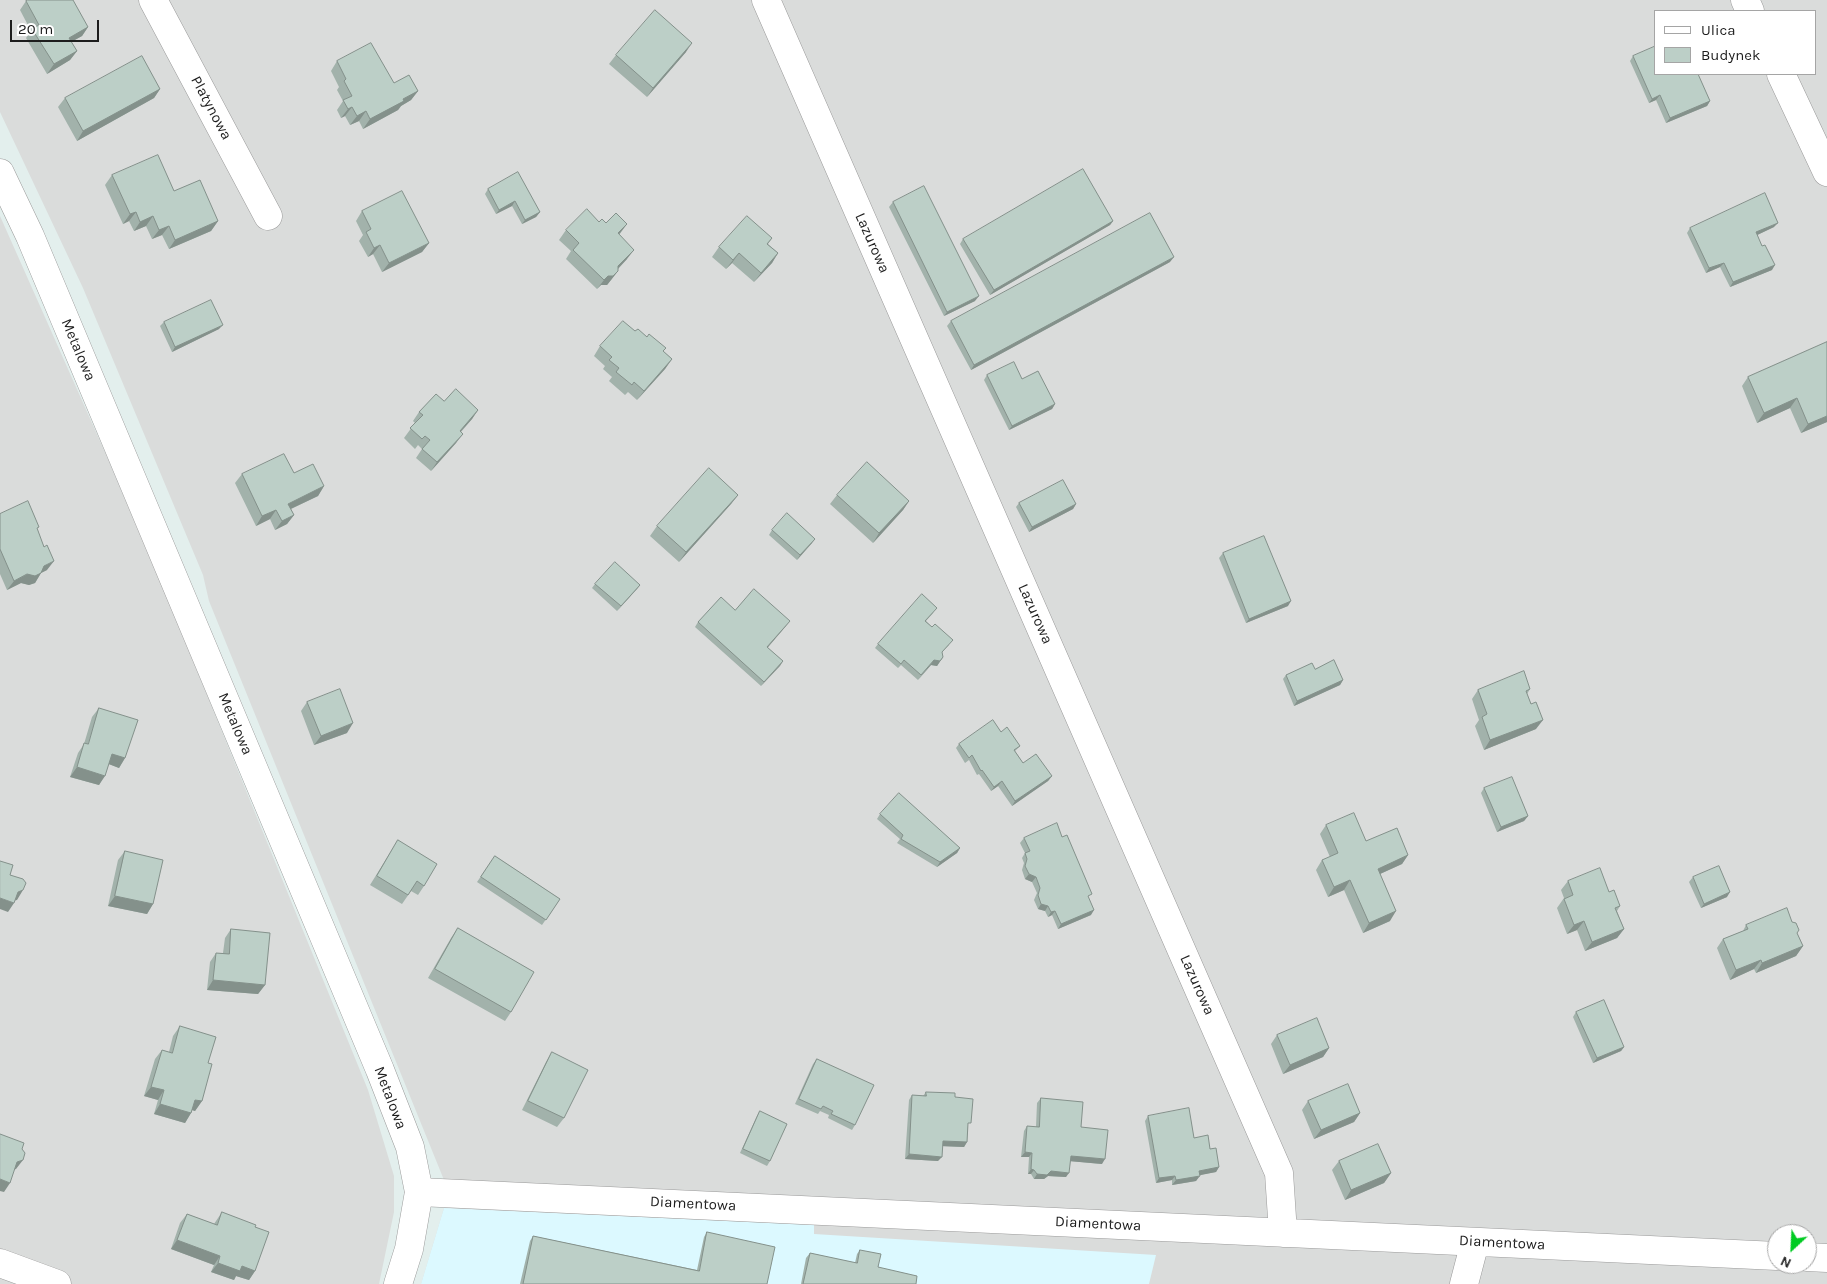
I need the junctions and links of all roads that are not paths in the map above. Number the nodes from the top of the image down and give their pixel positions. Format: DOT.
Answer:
graph roads {
  1 [pos="153,0"];
  2 [pos="766,0"];
  3 [pos="1781,75"];
  4 [pos="1827,172"];
  5 [pos="0,173"];
  6 [pos="268,216"];
  7 [pos="419,1192"];
  8 [pos="1284,1233"];
  9 [pos="1475,1242"];
  10 [pos="1767,1256"];
  11 [pos="0,1263"];
  12 [pos="57,1284"];
  13 [pos="398,1284"];
  14 [pos="1464,1284"];
  1 -- 6 [label="street, Platynowa"];
  2 -- 8 [label="street, Lazurowa"];
  3 -- 4 [label="street"];
  5 -- 7 [label="street, Metalowa"];
  7 -- 8 [label="street, Diamentowa"];
  7 -- 13 [label="street, Metalowa"];
  8 -- 9 [label="street, Diamentowa"];
  9 -- 10 [label="street, Diamentowa"];
  9 -- 14 [label="street"];
  11 -- 12 [label="street"];
}
